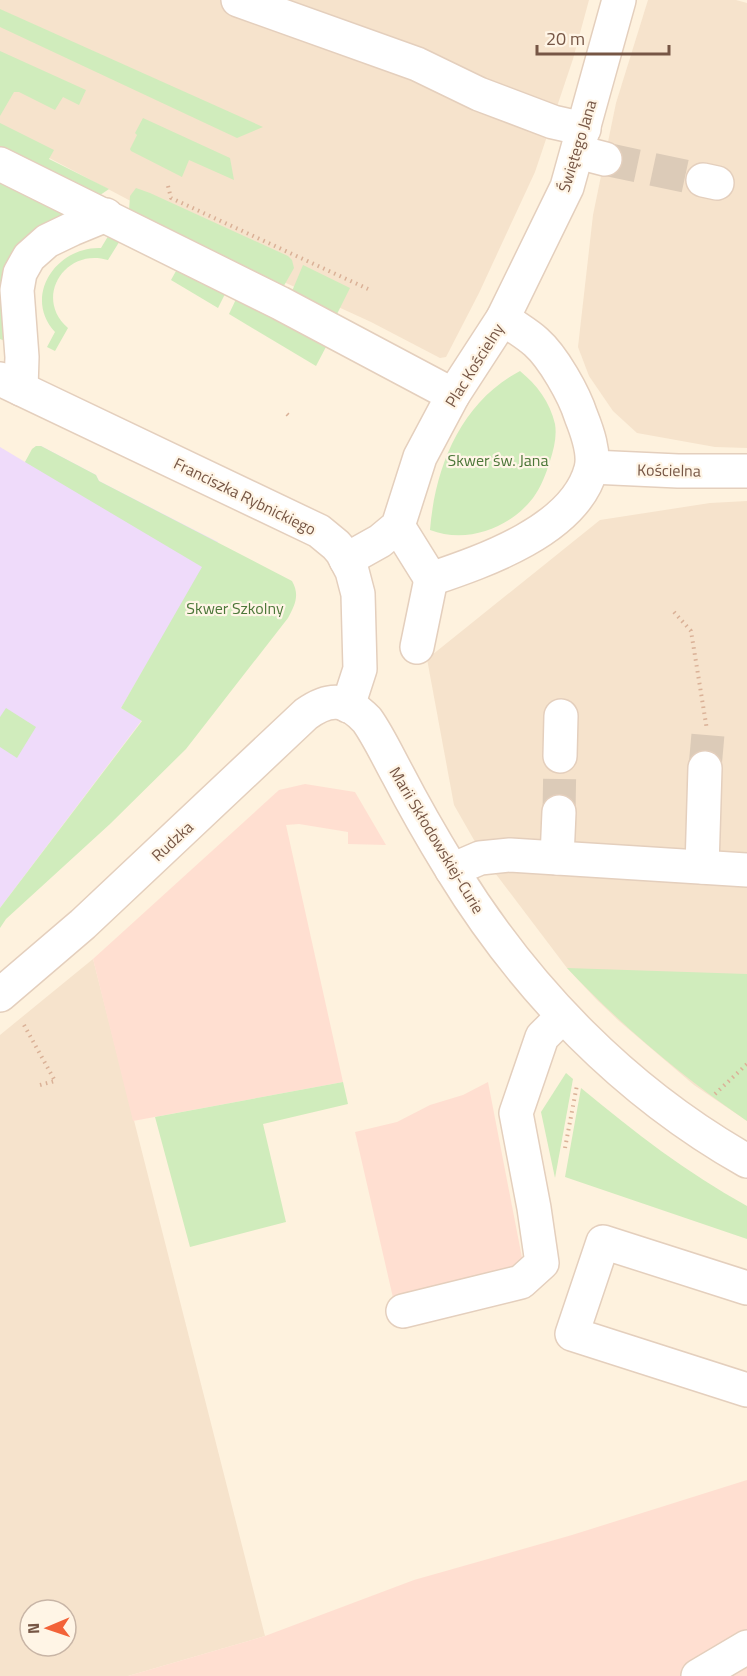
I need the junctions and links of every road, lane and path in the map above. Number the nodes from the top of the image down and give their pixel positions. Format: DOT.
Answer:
graph roads {
  1 [pos="238,0"];
  2 [pos="619,0"];
  3 [pos="589,147"];
  4 [pos="0,164"];
  5 [pos="168,186"];
  6 [pos="106,215"];
  7 [pos="368,289"];
  8 [pos="502,318"];
  9 [pos="10,384"];
  10 [pos="453,395"];
  11 [pos="592,467"];
  12 [pos="747,471"];
  13 [pos="398,526"];
  14 [pos="346,560"];
  15 [pos="431,579"];
  16 [pos="674,612"];
  17 [pos="417,647"];
  18 [pos="348,706"];
  19 [pos="561,716"];
  20 [pos="708,734"];
  21 [pos="560,756"];
  22 [pos="705,768"];
  23 [pos="559,812"];
  24 [pos="556,858"];
  25 [pos="702,867"];
  26 [pos="452,870"];
  27 [pos="747,870"];
  28 [pos="0,995"];
  29 [pos="563,1016"];
  30 [pos="21,1020"];
  31 [pos="747,1064"];
  32 [pos="36,1086"];
  33 [pos="709,1100"];
  34 [pos="747,1161"];
  35 [pos="747,1288"];
  36 [pos="403,1311"];
  37 [pos="747,1390"];
  38 [pos="747,1647"];
  39 [pos="698,1676"];
  1 -- 3 [label="street"];
  2 -- 3 [label="street, Świętego Jana"];
  3 -- 8 [label="street, Świętego Jana"];
  4 -- 6 [label="street"];
  5 -- 7 [label="path"];
  6 -- 9 [label="street"];
  6 -- 10 [label="street"];
  8 -- 10 [label="street, Plac Kościelny"];
  8 -- 11 [label="street, Plac Kościelny"];
  9 -- 14 [label="street, Franciszka Rybnickiego"];
  10 -- 13 [label="street, Plac Kościelny"];
  11 -- 12 [label="street, Kościelna"];
  11 -- 15 [label="street"];
  13 -- 14 [label="street"];
  13 -- 15 [label="street"];
  14 -- 18 [label="street, Franciszka Rybnickiego"];
  15 -- 17 [label="street"];
  16 -- 20 [label="path"];
  18 -- 26 [label="street, Marii Skłodowskiej-Curie"];
  18 -- 28 [label="street, Rudzka"];
  19 -- 21 [label="street"];
  22 -- 25 [label="street"];
  23 -- 24 [label="street"];
  24 -- 25 [label="street"];
  24 -- 26 [label="street"];
  25 -- 27 [label="street"];
  26 -- 29 [label="street, Marii Skłodowskiej-Curie"];
  29 -- 34 [label="street, Marii Skłodowskiej-Curie"];
  29 -- 36 [label="street"];
  30 -- 32 [label="path"];
  31 -- 33 [label="path"];
  35 -- 37 [label="street"];
  38 -- 39 [label="street"];
}
